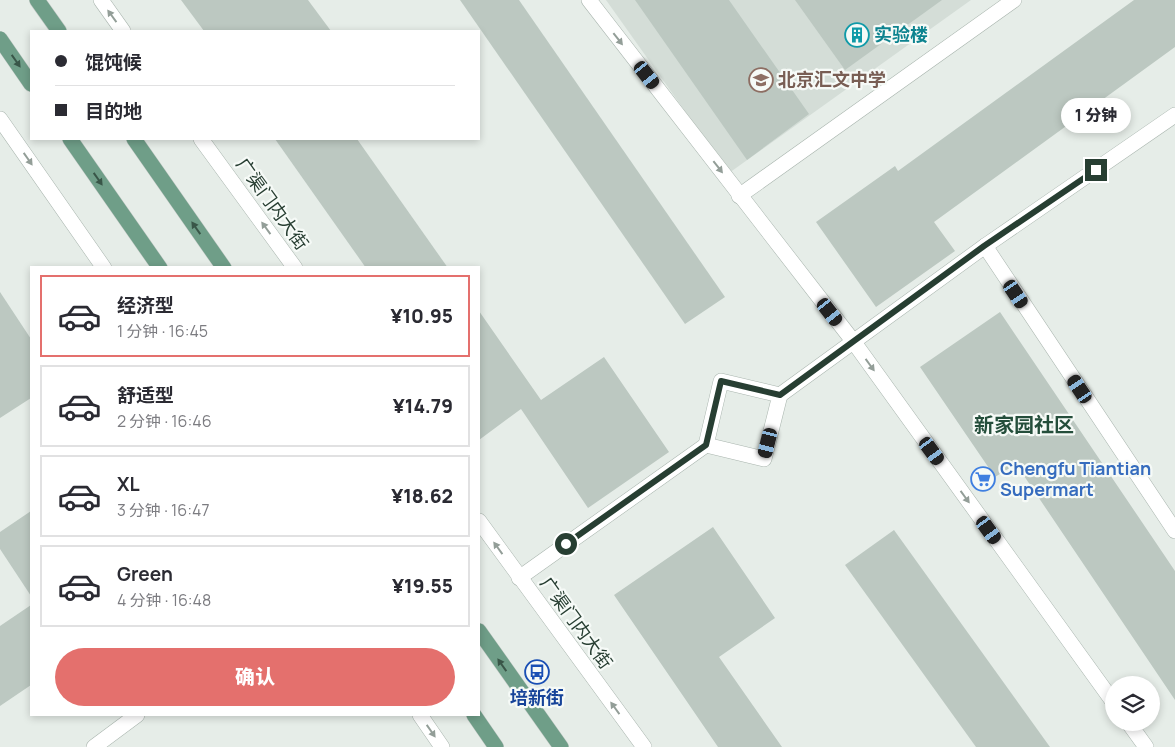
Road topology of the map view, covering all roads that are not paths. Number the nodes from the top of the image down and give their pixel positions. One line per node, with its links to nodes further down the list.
1 (37, 0): 5 (main road)
2 (101, 0): 6 (street, one-way to 2)
3 (589, 0): 14 (street, one-way to 14)
4 (1014, 0): 14 (street)
5 (58, 30)
6 (122, 30)
7 (0, 39): 8 (main road, one-way to 8)
8 (30, 83)
9 (1175, 115): 15 (street)
10 (0, 119): 16 (street, one-way to 16)
11 (71, 140): 17 (main road, one-way to 17)
12 (135, 140): 18 (main road, one-way to 12)
13 (202, 140): 19 (street, 广渠门内大街, one-way to 13)
14 (739, 196): 20 (street)
15 (984, 246): 20 (street); 24 (street)
16 (103, 266)
17 (159, 266)
18 (223, 266)
19 (294, 266)
20 (853, 341): 21 (street); 27 (street, one-way to 27)
21 (780, 395): 22 (street); 22 (street)
22 (706, 445): 25 (street)
23 (480, 522): 25 (street, 广渠门内大街, one-way to 23)
24 (1175, 531)
25 (520, 578): 36 (street, 广渠门内大街, one-way to 25)
26 (480, 632): 35 (main road, one-way to 26)
27 (1105, 690)
28 (136, 716): 32 (street)
29 (421, 716): 33 (street, one-way to 33)
30 (475, 716): 34 (main road)
31 (1134, 731): 37 (street)
32 (94, 747)
33 (442, 747)
34 (496, 747)
35 (561, 747)
36 (644, 747)
37 (1146, 747)

